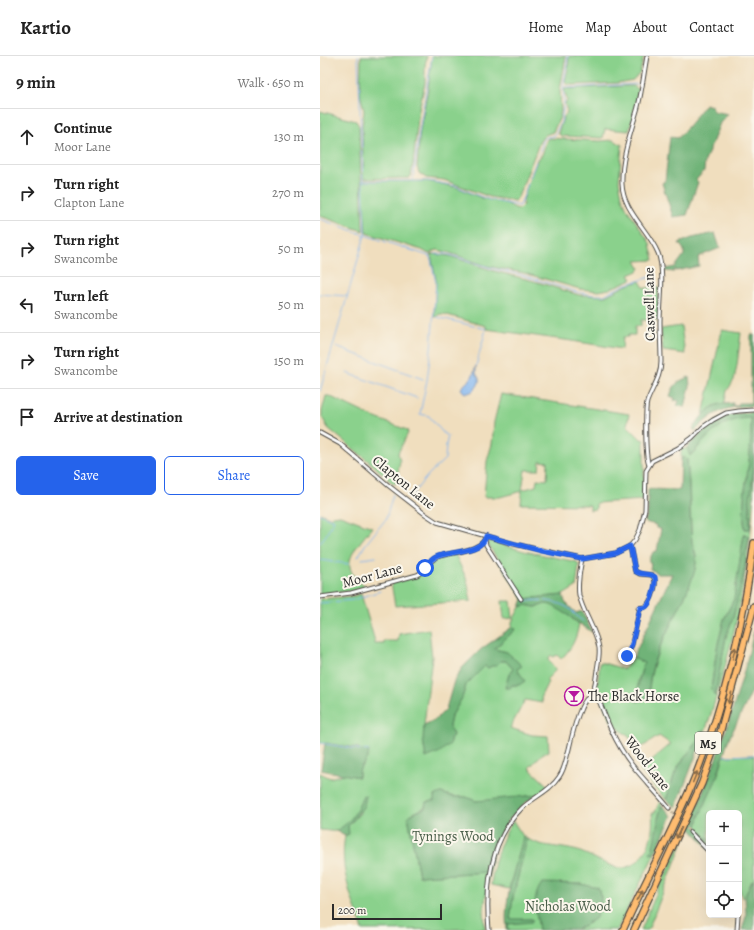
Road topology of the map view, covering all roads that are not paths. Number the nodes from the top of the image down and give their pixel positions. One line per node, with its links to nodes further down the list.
1 (647, 56): 4 (street, Caswell Lane)
2 (753, 410): 4 (street)
3 (320, 433): 5 (street, Clapton Lane)
4 (649, 465): 7 (street)
5 (485, 538): 8 (street, Clapton Lane); 9 (street, Moor Lane); 10 (street)
6 (754, 543): 19 (highway, M5, one-way to 6)
7 (630, 546): 8 (street, Clapton Lane); 12 (street)
8 (582, 559): 13 (street)
9 (320, 597)
10 (521, 599)
11 (754, 606): 20 (highway, M5, one-way to 20)
12 (627, 656)
13 (594, 687): 14 (street, Wood Lane); 18 (street)
14 (669, 808)
15 (690, 832): 16 (street)
16 (706, 849)
17 (738, 918): 21 (street)
18 (489, 930)
19 (623, 930)
20 (634, 930)
21 (737, 930)

